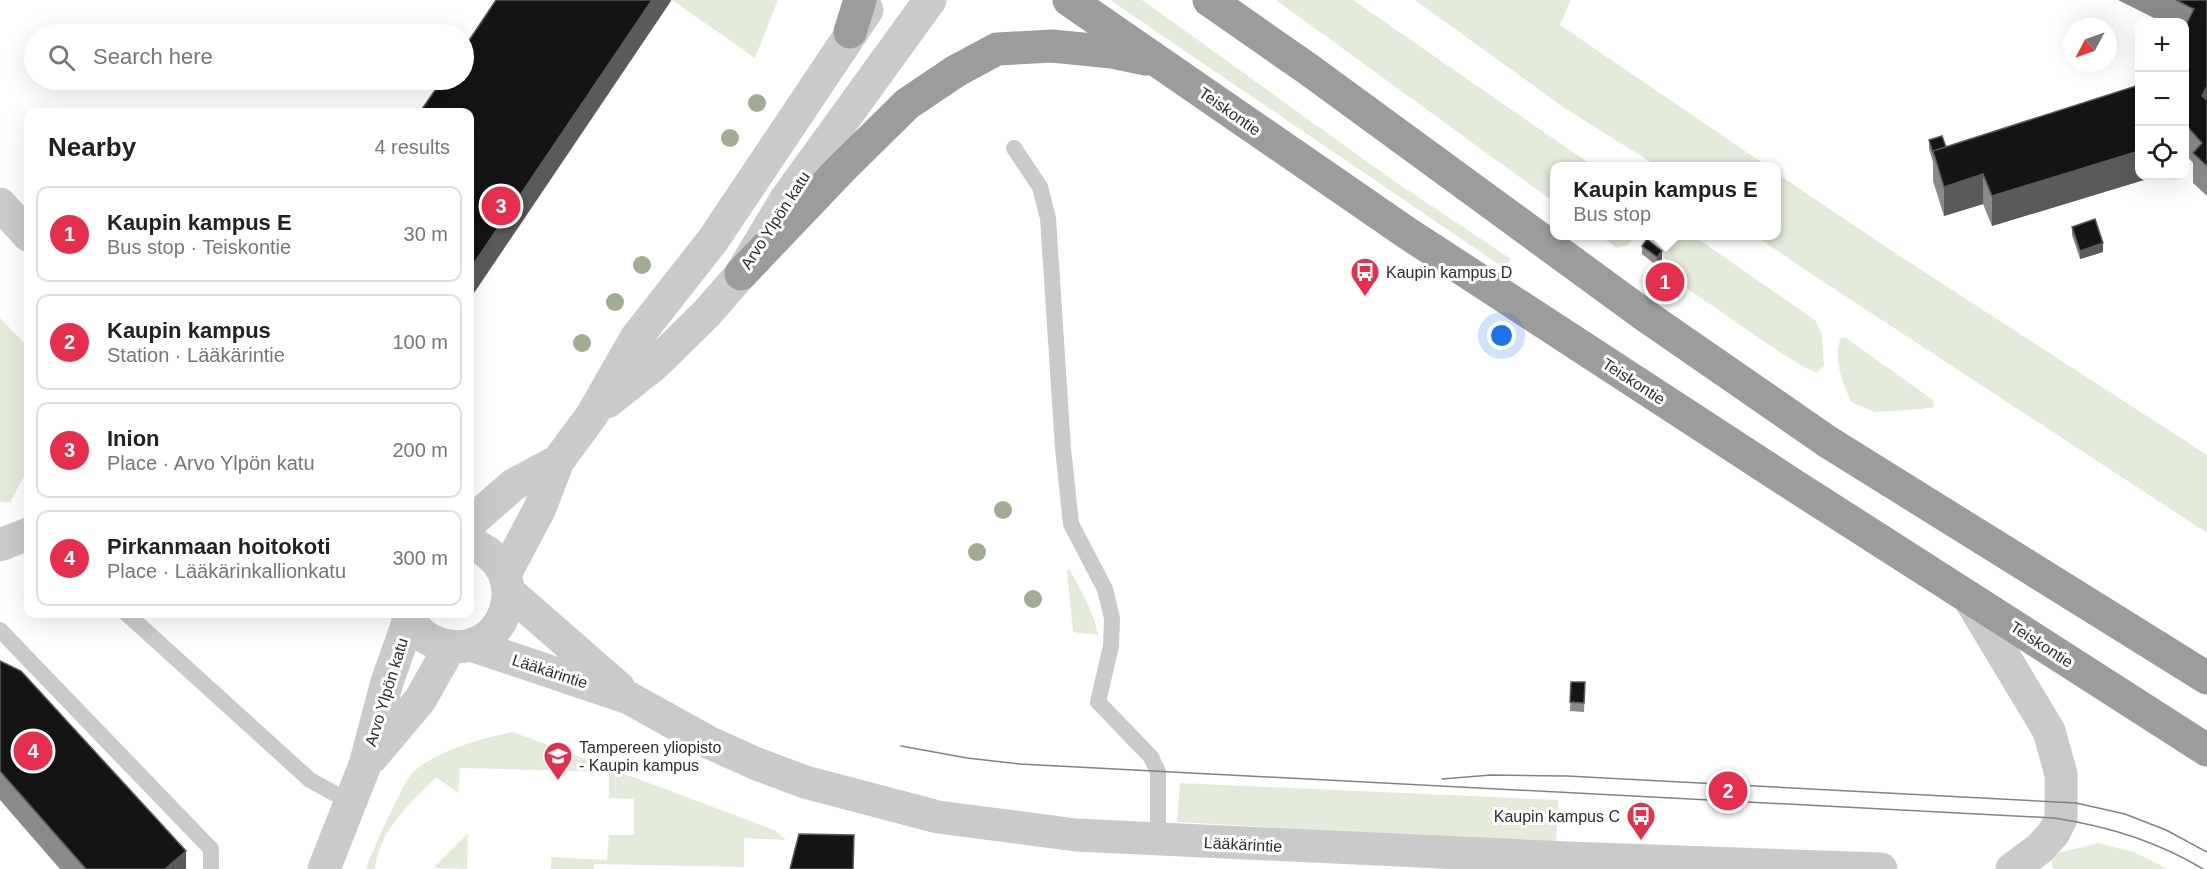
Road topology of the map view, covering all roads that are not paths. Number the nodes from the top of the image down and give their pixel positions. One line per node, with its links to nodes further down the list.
1 (860, 0): 6 (highway)
2 (874, 0): 6 (street, Arvo Ylpön katu)
3 (930, 0): 11 (street, Arvo Ylpön katu)
4 (1069, 0): 7 (highway, Teiskontie)
5 (1209, 0): 25 (highway)
6 (850, 32): 12 (street, Arvo Ylpön katu)
7 (1160, 62): 11 (highway); 19 (highway, Teiskontie)
8 (1014, 148): 30 (lane)
9 (0, 204): 10 (street)
10 (24, 231)
11 (741, 274): 12 (street, Arvo Ylpön katu)
12 (592, 415): 13 (street, Arvo Ylpön katu)
13 (558, 461): 14 (street, Arvo Ylpön katu); 18 (street, Arvo Ylpön katu)
14 (474, 519)
15 (24, 536): 16 (street)
16 (0, 545)
17 (474, 545): 18 (street, Lääkärintie)
18 (507, 583): 24 (street, Arvo Ylpön katu); 26 (street, Lääkärintie)
19 (1969, 597): 27 (highway, Teiskontie); 34 (street)
20 (131, 618): 29 (lane)
21 (408, 618): 28 (street, Arvo Ylpön katu)
22 (409, 618): 24 (street, Lääkärintie)
23 (0, 630): 31 (lane)
24 (460, 646): 26 (street, Lääkärintie); 28 (street, Arvo Ylpön katu)
25 (2207, 678)
26 (629, 698): 30 (street, Lääkärintie)
27 (2207, 750)
28 (365, 765): 29 (street, Arvo Ylpön katu)
29 (350, 802): 32 (street, Arvo Ylpön katu)
30 (1158, 839): 33 (street, Lääkärintie)
31 (211, 869)
32 (324, 869)
33 (1881, 869)
34 (2012, 869)

